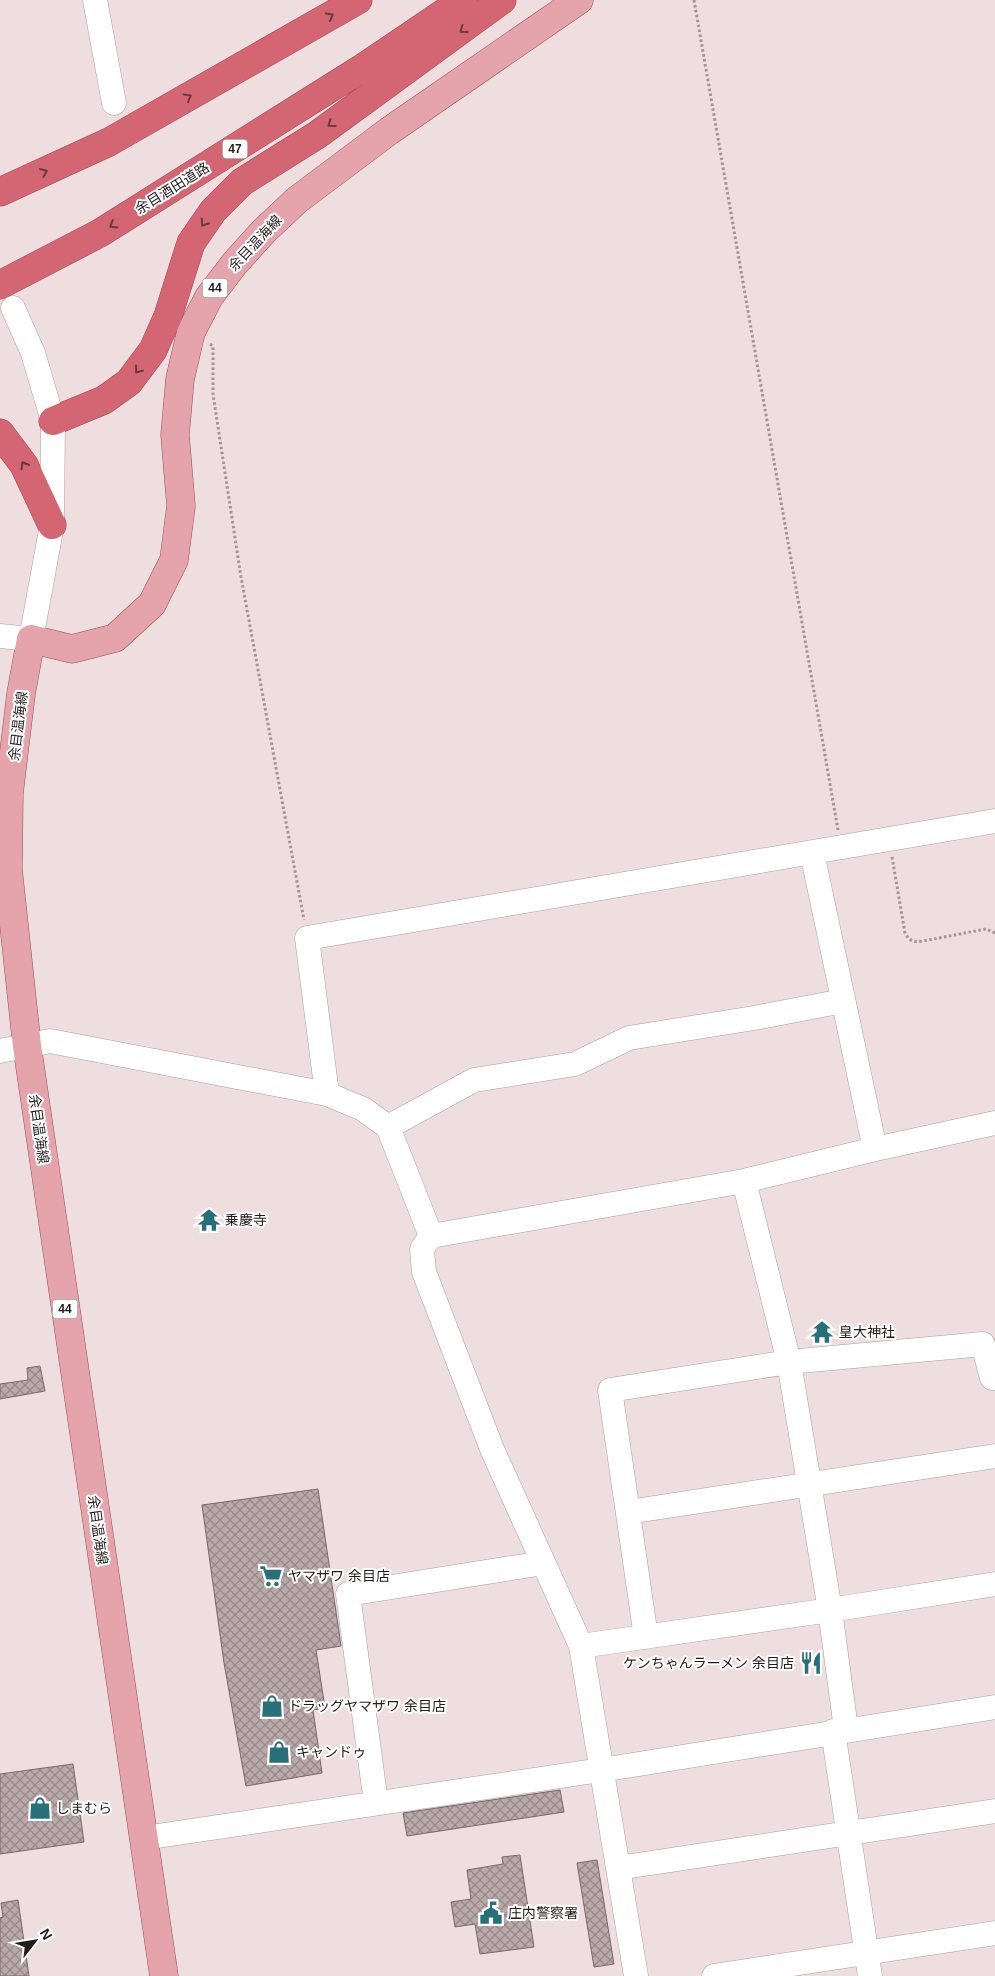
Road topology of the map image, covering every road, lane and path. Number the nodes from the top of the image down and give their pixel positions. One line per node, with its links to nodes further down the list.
1 (95, 0): 8 (street)
2 (358, 0): 9 (highway, one-way to 2)
3 (431, 0): 10 (highway, 余目酒田道路 / 47)
4 (463, 0): 11 (highway, 余目酒田道路 / 47, one-way to 11)
5 (502, 0): 13 (highway, one-way to 13)
6 (579, 0): 12 (main road, 余目温海線 / 44)
7 (694, 0): 19 (path)
8 (114, 103)
9 (0, 192)
10 (0, 264)
11 (6, 296): 13 (street)
12 (192, 332): 17 (main road, 余目温海線 / 44); 23 (path)
13 (53, 421): 15 (street)
14 (0, 432): 15 (highway, one-way to 14)
15 (52, 525): 17 (street)
16 (0, 636): 17 (street)
17 (31, 639): 25 (main road, 余目温海線 / 44)
18 (995, 821): 19 (street)
19 (841, 847): 20 (street)
20 (812, 854): 23 (street); 24 (street)
21 (891, 856): 22 (path)
22 (995, 933)
23 (307, 938): 27 (street)
24 (843, 1001): 29 (street); 30 (street)
25 (26, 1046): 26 (street); 27 (street); 49 (main road, 余目温海線 / 44)
26 (0, 1051)
27 (327, 1094): 29 (street)
28 (995, 1123): 30 (street)
29 (388, 1127): 32 (street)
30 (875, 1149): 31 (street)
31 (744, 1181): 32 (street); 33 (street)
32 (431, 1236): 38 (street)
33 (789, 1362): 34 (street); 36 (street); 37 (street)
34 (995, 1378)
35 (995, 1456): 36 (street)
36 (810, 1485): 37 (street); 40 (street)
37 (628, 1512): 41 (street)
38 (543, 1563): 42 (street); 46 (street)
39 (995, 1584): 40 (street)
40 (830, 1610): 41 (street); 44 (street)
41 (646, 1637): 42 (street)
42 (581, 1646): 45 (street)
43 (995, 1707): 44 (street)
44 (840, 1730): 45 (street); 48 (street)
45 (601, 1770): 46 (street); 50 (street)
46 (376, 1803): 49 (street)
47 (995, 1811): 48 (street)
48 (848, 1832): 50 (street); 52 (street)
49 (144, 1838): 53 (main road, 余目温海線 / 44)
50 (618, 1868): 54 (street)
51 (995, 1933): 52 (street)
52 (867, 1953): 55 (street); 56 (street)
53 (164, 1976)
54 (636, 1976)
55 (714, 1976)
56 (870, 1976)

